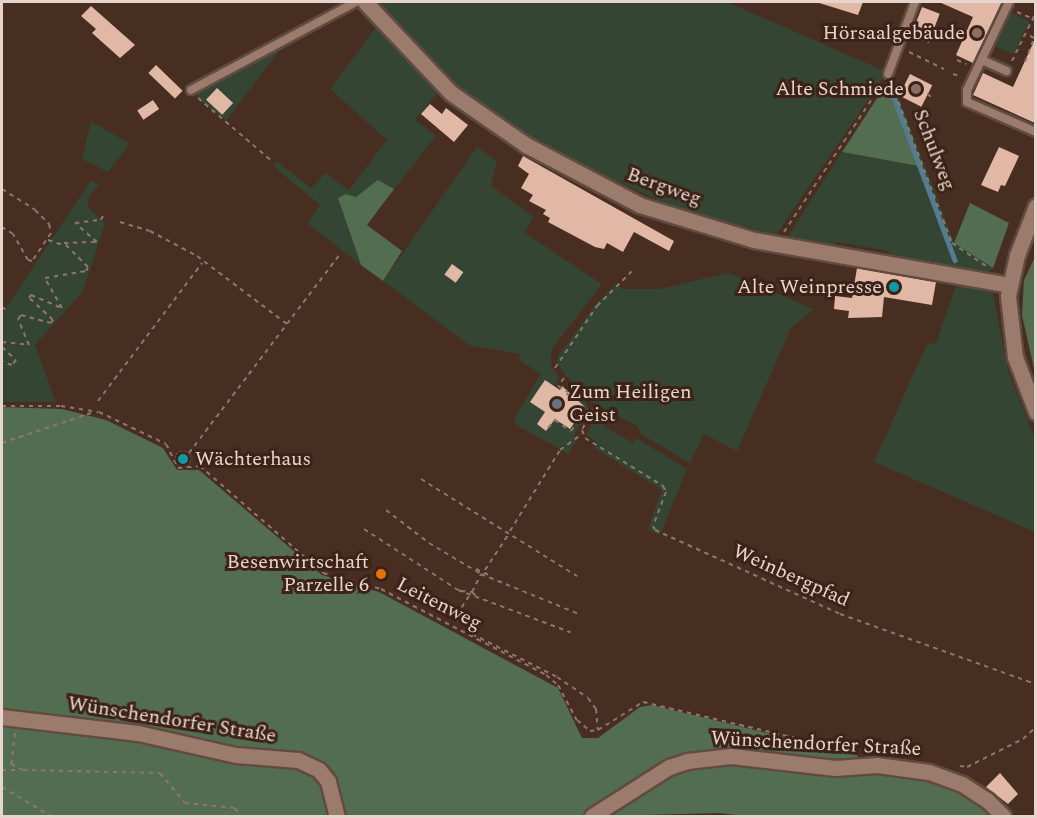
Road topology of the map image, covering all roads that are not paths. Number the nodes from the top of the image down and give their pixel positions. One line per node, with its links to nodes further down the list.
1 (356, 2): 8 (lane)
2 (365, 2): 11 (street, Bergweg)
3 (915, 2): 7 (lane)
4 (1009, 2): 5 (lane)
5 (981, 60): 6 (lane); 9 (lane)
6 (1007, 71)
7 (888, 74)
8 (190, 90)
9 (1035, 132)
10 (1035, 206): 11 (street)
11 (1009, 285): 12 (street)
12 (1035, 412)
13 (9, 718): 14 (street, Wünschendorfer Straße)
14 (337, 816)
15 (592, 816): 16 (street, Wünschendorfer Straße)
16 (1003, 816)

